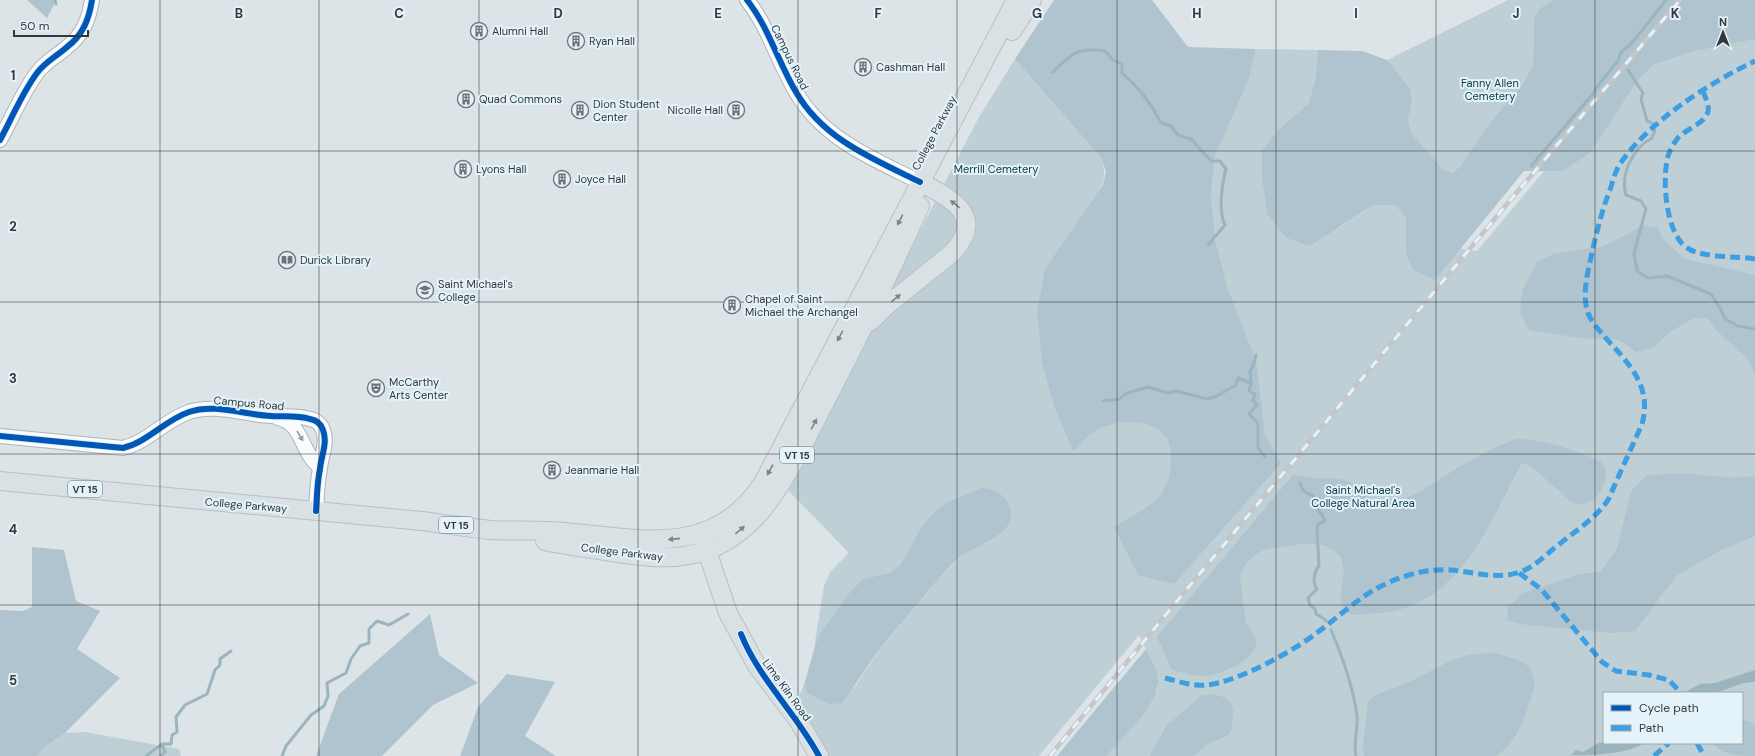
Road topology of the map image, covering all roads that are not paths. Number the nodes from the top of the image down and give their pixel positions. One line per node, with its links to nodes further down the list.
1 (92, 0): 5 (street)
2 (747, 0): 6 (street, Campus Road)
3 (1016, 0): 6 (main road, College Parkway / VT 15)
4 (1032, 0): 6 (main road, College Parkway / VT 15)
5 (0, 140)
6 (924, 184): 7 (main road, College Parkway / VT 15); 8 (main road, one-way to 6)
7 (892, 252): 8 (main road); 9 (main road, College Parkway / VT 15); 16 (main road, College Parkway / VT 15, one-way to 16)
8 (926, 273): 9 (main road, one-way to 8)
9 (859, 336): 17 (main road, College Parkway / VT 15, one-way to 9)
10 (270, 416): 11 (street, Campus Road); 12 (street, Campus Road, one-way to 12); 12 (street, Campus Road)
11 (0, 436)
12 (320, 468): 14 (street, Campus Road)
13 (0, 481): 14 (main road, College Parkway / VT 15)
14 (316, 511): 15 (main road, College Parkway / VT 15)
15 (491, 530): 16 (main road, College Parkway / VT 15, one-way to 15); 17 (main road, College Parkway / VT 15)
16 (707, 531): 17 (main road, Lime Kiln Road)
17 (712, 548): 18 (main road, Lime Kiln Road)
18 (819, 756)

